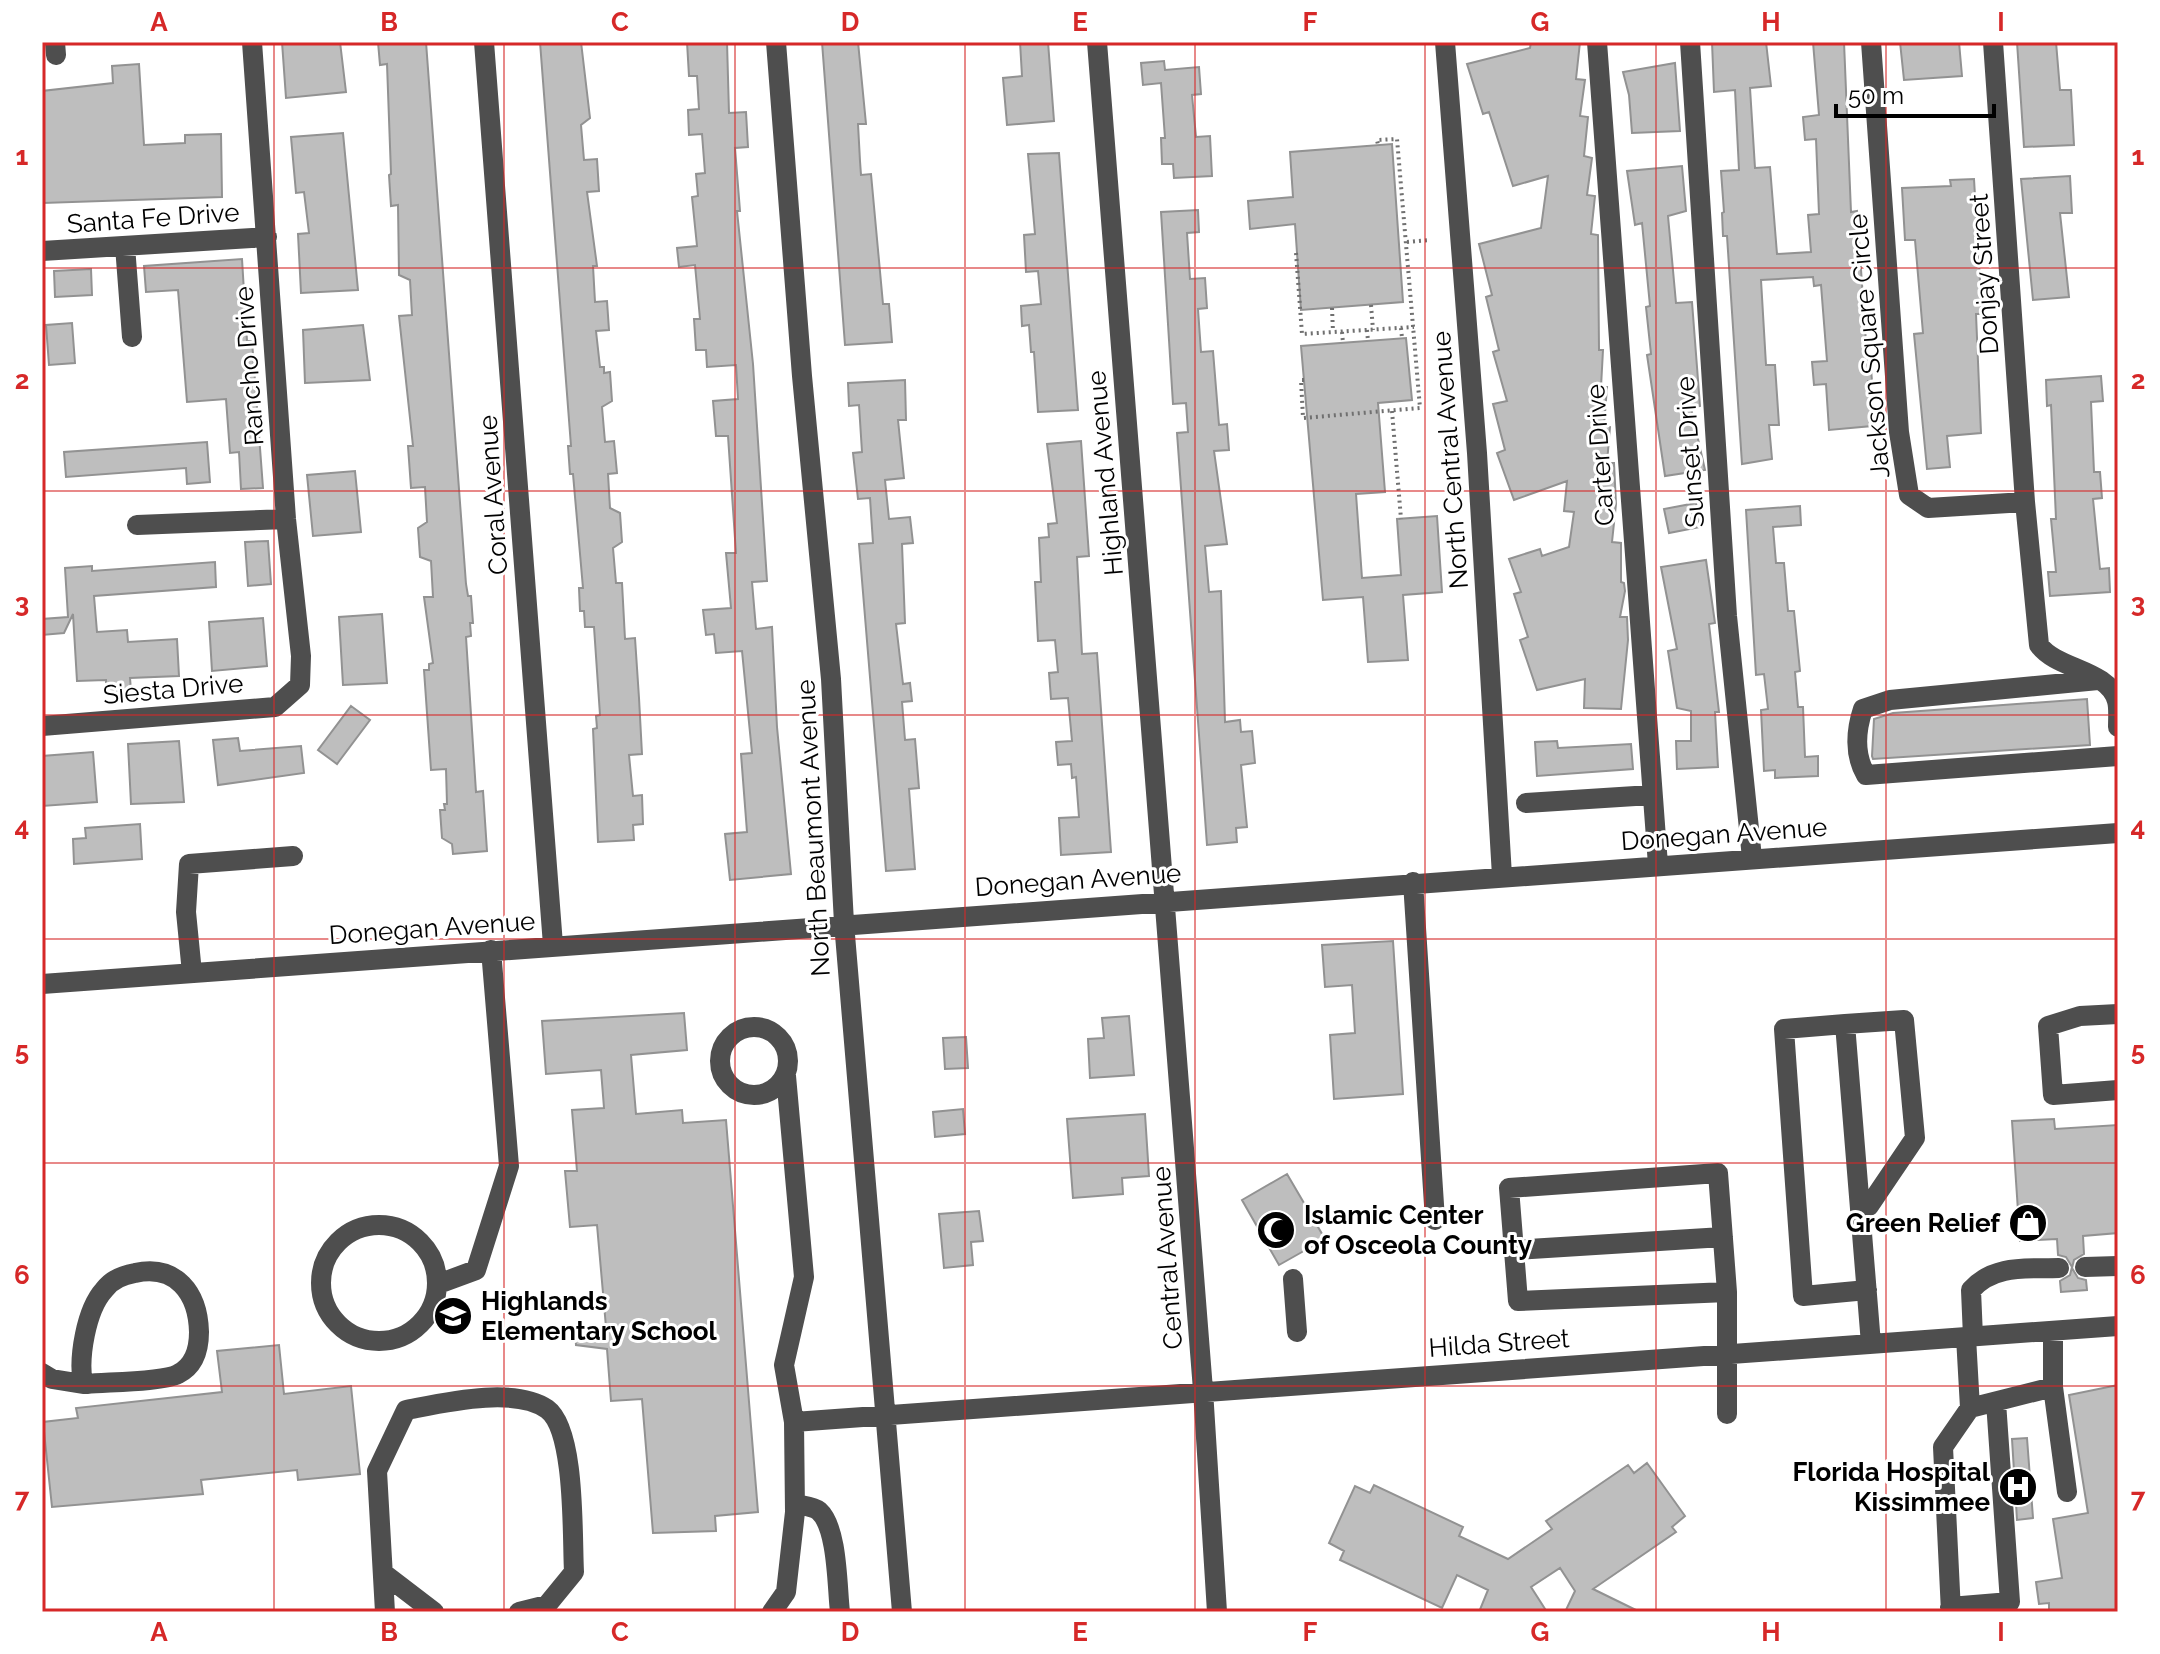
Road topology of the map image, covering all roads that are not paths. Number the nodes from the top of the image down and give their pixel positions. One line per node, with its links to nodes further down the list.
1 (252, 42): 10 (street, Rancho Drive)
2 (484, 42): 32 (street, Coral Avenue)
3 (776, 42): 31 (street, North Beaumont Avenue)
4 (1097, 42): 30 (street, Highland Avenue)
5 (1445, 42): 28 (street, North Central Avenue)
6 (1597, 42): 22 (street, Carter Drive)
7 (1690, 42): 26 (street, Sunset Drive)
8 (1871, 42): 14 (street, Jackson Square Circle)
9 (1993, 42): 14 (street, Donjay Street)
10 (267, 237): 11 (street, Santa Fe Drive); 15 (street, Rancho Drive)
11 (125, 246): 12 (street, Santa Fe Drive); 13 (street)
12 (42, 251)
13 (132, 337)
14 (2025, 502): 17 (street)
15 (286, 519): 16 (street); 18 (street, Rancho Drive)
16 (137, 525)
17 (2098, 680): 20 (street); 21 (street)
18 (300, 685): 19 (street, Siesta Drive)
19 (42, 726)
20 (2118, 727)
21 (2118, 756)
22 (1651, 795): 23 (street); 27 (street, Carter Drive)
23 (1526, 803)
24 (2118, 833): 26 (street, Donegan Avenue)
25 (293, 856): 34 (street)
26 (1752, 858): 27 (street, Donegan Avenue)
27 (1658, 865): 28 (street, Donegan Avenue)
28 (1502, 876): 29 (street, Donegan Avenue)
29 (1413, 882): 30 (street, Donegan Avenue); 41 (street)
30 (1165, 900): 31 (street, Donegan Avenue); 60 (street, Central Avenue)
31 (844, 923): 32 (street, Donegan Avenue); 64 (street, North Beaumont Avenue)
32 (553, 945): 33 (street, Donegan Avenue)
33 (491, 950): 34 (street, Donegan Avenue); 48 (street)
34 (192, 973): 35 (street, Donegan Avenue)
35 (42, 984)
36 (2118, 1014): 39 (street)
37 (1845, 1024): 40 (street); 40 (street); 49 (street)
38 (786, 1076): 65 (street)
39 (2118, 1090)
40 (1860, 1206): 49 (street)
41 (1435, 1220)
42 (1723, 1237): 43 (street); 43 (street); 50 (street)
43 (1514, 1250): 50 (street)
44 (2118, 1266): 45 (street)
45 (2085, 1267)
46 (2059, 1268): 54 (street)
47 (1293, 1279): 53 (street)
48 (438, 1284): 48 (street)
49 (1867, 1290): 55 (street)
50 (1727, 1292): 56 (street)
51 (2118, 1326): 52 (street, Hilda Street)
52 (2053, 1331): 54 (street, Hilda Street); 59 (street)
53 (1297, 1332)
54 (1969, 1337): 55 (street, Hilda Street); 62 (street)
55 (1871, 1344): 56 (street, Hilda Street)
56 (1729, 1354): 60 (street, Hilda Street); 63 (street)
57 (42, 1373): 58 (street)
58 (83, 1384): 58 (street)
59 (2053, 1387): 61 (street); 66 (street)
60 (1203, 1390): 64 (street, Hilda Street); 76 (street, Central Avenue)
61 (1996, 1402): 62 (street); 69 (street)
62 (1970, 1408): 69 (street)
63 (1727, 1414)
64 (884, 1415): 65 (street, Hilda Street); 75 (street, North Beaumont Avenue)
65 (794, 1422): 67 (street)
66 (2067, 1492)
67 (795, 1504): 73 (street); 74 (street)
68 (383, 1573): 70 (street); 71 (street); 72 (street)
69 (1951, 1609)
70 (385, 1612)
71 (434, 1612)
72 (519, 1612)
73 (772, 1612)
74 (840, 1612)
75 (902, 1612)
76 (1217, 1612)

